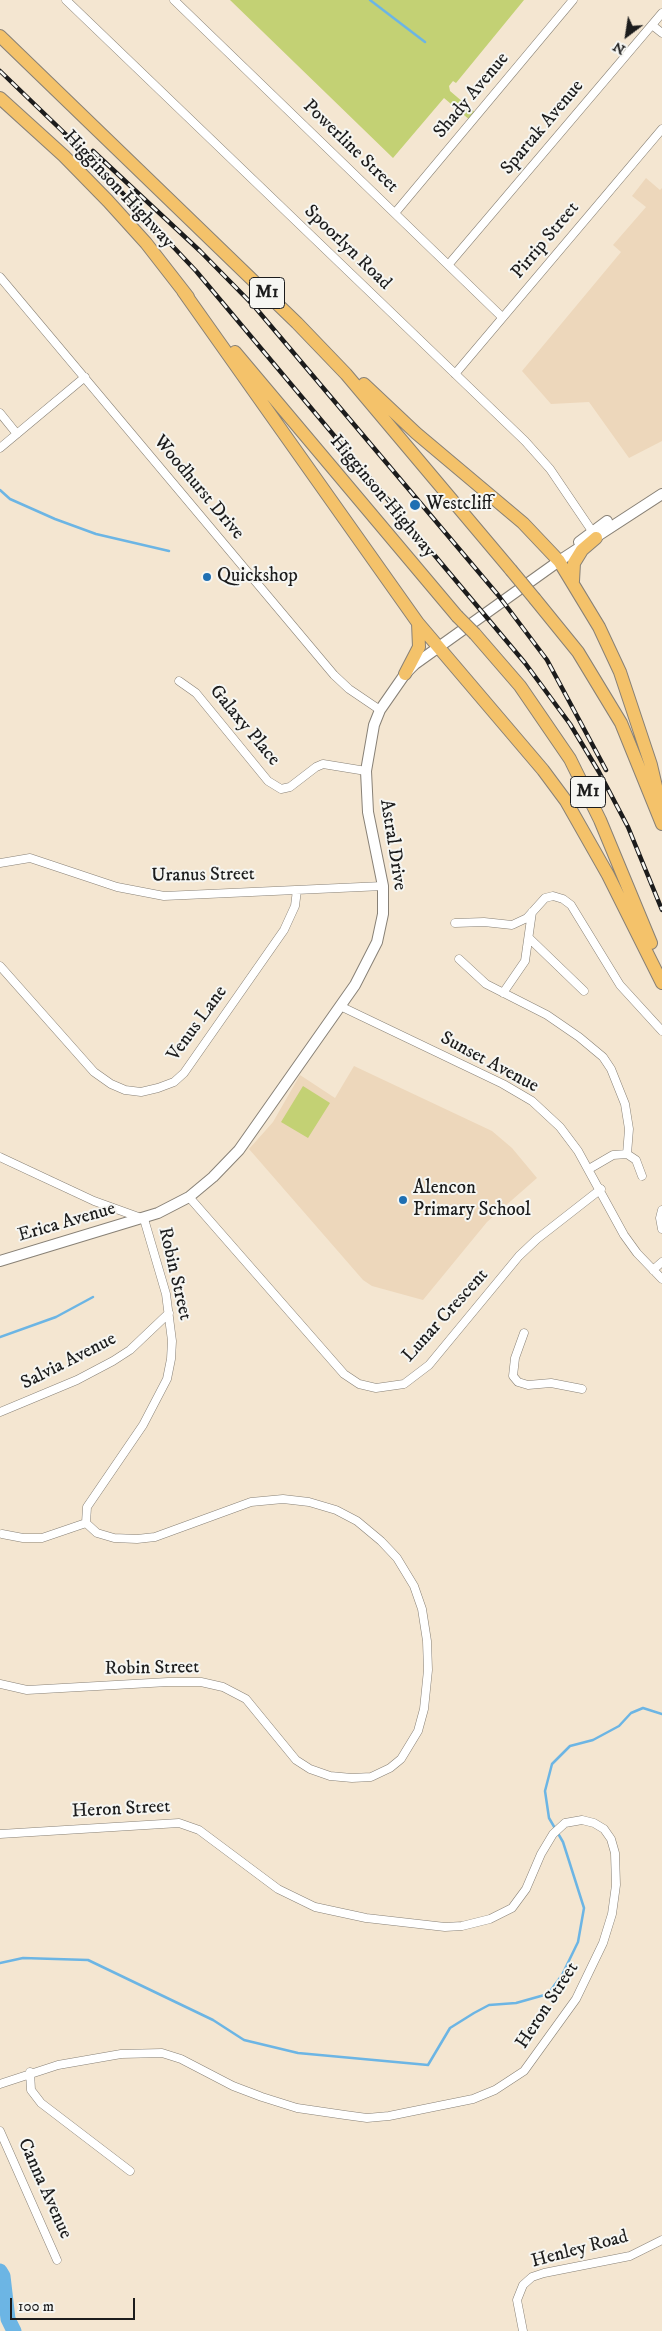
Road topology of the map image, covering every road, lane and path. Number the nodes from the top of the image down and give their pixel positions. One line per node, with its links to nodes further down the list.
1 (66, 0): 16 (street, Spoorlyn Road)
2 (174, 0): 10 (street, Powerline Street)
3 (573, 0): 10 (street, Shady Avenue)
4 (662, 13): 5 (street, Spartak Avenue)
5 (652, 25): 6 (street); 11 (street, Spartak Avenue)
6 (662, 33)
7 (0, 36): 15 (highway, Higginson Highway / M1)
8 (0, 98): 13 (highway, Higginson Highway / M1)
9 (662, 129): 14 (street, Pirrip Street)
10 (395, 212): 11 (street, Powerline Street)
11 (449, 264): 14 (street, Powerline Street)
12 (0, 277): 17 (street, Woodhurst Drive)
13 (183, 291): 25 (highway); 41 (highway, Higginson Highway / M1, bridge)
14 (502, 317): 16 (street, Pirrip Street)
15 (297, 323): 23 (highway); 32 (highway, Higginson Highway / M1, bridge)
16 (455, 374): 22 (street, Spoorlyn Road)
17 (85, 377): 19 (street); 29 (street, Woodhurst Drive)
18 (0, 413): 19 (street)
19 (17, 434): 20 (street)
20 (0, 448)
21 (660, 495): 22 (street); 22 (street)
22 (594, 534): 23 (street, Astral Drive); 24 (highway)
23 (559, 561): 24 (highway); 26 (street, Astral Drive)
24 (573, 581): 31 (highway)
25 (418, 623): 26 (highway); 27 (highway)
26 (437, 647): 27 (street, Astral Drive); 42 (highway)
27 (405, 674): 29 (street, Astral Drive)
28 (179, 681): 30 (street, Galaxy Place)
29 (380, 710): 30 (street, Astral Drive)
30 (366, 771): 34 (street, Astral Drive)
31 (662, 812)
32 (662, 824)
33 (0, 863): 35 (street, Uranus Street)
34 (383, 886): 35 (street, Uranus Street); 45 (street, Astral Drive)
35 (297, 890): 40 (street, Venus Lane)
36 (532, 911): 37 (street); 38 (street); 46 (street)
37 (455, 923)
38 (529, 938): 43 (street); 44 (street)
39 (459, 959): 43 (street)
40 (0, 966)
41 (662, 971)
42 (662, 983)
43 (503, 992): 47 (street)
44 (584, 992)
45 (340, 1006): 49 (street, Sunset Avenue); 52 (street, Astral Drive)
46 (662, 1031)
47 (627, 1154): 49 (street); 50 (street)
48 (0, 1158): 54 (street)
49 (589, 1169): 51 (street, Sunset Avenue)
50 (642, 1176)
51 (601, 1190): 52 (street, Lunar Crescent); 58 (street, Sunset Avenue)
52 (189, 1197): 54 (street, Astral Drive)
53 (662, 1210): 55 (street)
54 (144, 1218): 56 (street, Erica Avenue); 60 (street, Robin Street)
55 (662, 1229)
56 (0, 1261)
57 (662, 1262): 58 (street)
58 (653, 1270): 59 (street, Sunset Avenue)
59 (662, 1279)
60 (169, 1313): 63 (street, Salvia Avenue); 64 (street, Robin Street)
61 (524, 1333): 62 (street)
62 (582, 1389)
63 (0, 1412)
64 (86, 1523): 65 (street); 66 (street, Robin Street)
65 (2, 1534)
66 (0, 1684)
67 (0, 1834): 68 (street, Heron Street)
68 (30, 2072): 69 (street, Heron Street); 71 (street)
69 (0, 2084)
70 (0, 2131): 73 (street, Canna Avenue)
71 (130, 2172)
72 (662, 2240): 74 (street, Henley Road)
73 (57, 2260)
74 (523, 2331)

